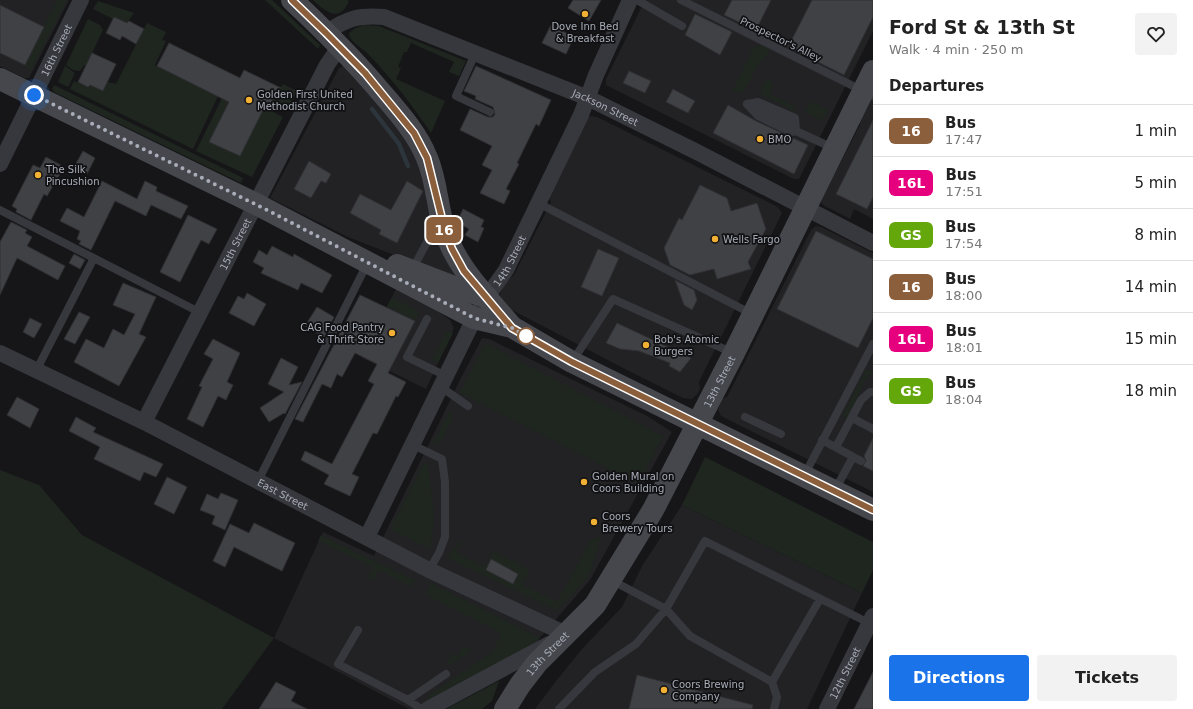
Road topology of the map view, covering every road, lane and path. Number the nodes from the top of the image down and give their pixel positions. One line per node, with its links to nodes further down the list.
1 (81, 0): 12 (street, 16th Street)
2 (292, 0): 7 (main road)
3 (630, 0): 13 (street, 14th Street)
4 (637, 0): 6 (lane)
5 (681, 0): 11 (lane, Prospector's Alley)
6 (682, 26)
7 (333, 40): 8 (street, Jackson Street); 19 (street, 15th Street); 22 (main road)
8 (475, 54): 13 (street, Jackson Street); 14 (lane)
9 (873, 71): 11 (main road, 13th Street)
10 (0, 79): 12 (main road)
11 (868, 94): 16 (main road, 13th Street)
12 (34, 95): 17 (street, 16th Street); 19 (main road)
13 (588, 98): 18 (street, 14th Street); 20 (street, Jackson Street)
14 (490, 112)
15 (796, 131): 15 (lane); 16 (lane)
16 (835, 148): 20 (main road, 13th Street)
17 (0, 164)
18 (538, 203): 28 (street, 14th Street); 30 (lane)
19 (256, 204): 24 (main road); 29 (street, 15th Street)
20 (804, 208): 23 (street, Jackson Street); 30 (main road, 13th Street)
21 (0, 210): 25 (lane)
22 (442, 218): 27 (lane); 28 (main road)
23 (873, 242)
24 (348, 251): 26 (main road); 27 (main road)
25 (94, 258): 29 (lane); 38 (lane)
26 (368, 263): 31 (main road); 54 (lane)
27 (412, 270): 28 (main road)
28 (486, 296): 31 (street, 14th Street); 33 (main road)
29 (199, 312): 44 (street, 15th Street)
30 (752, 314): 36 (main road, 13th Street)
31 (474, 318): 33 (main road); 39 (street, 14th Street)
32 (426, 319): 39 (lane)
33 (512, 328): 37 (main road)
34 (873, 344): 48 (lane)
35 (0, 353): 38 (street, East Street)
36 (734, 353): 37 (lane); 45 (main road, 13th Street)
37 (572, 362): 45 (main road)
38 (36, 371): 44 (street, East Street)
39 (443, 381): 41 (lane); 49 (street, 14th Street)
40 (873, 392): 43 (lane)
41 (468, 406)
42 (745, 417): 47 (lane)
43 (852, 418): 46 (lane); 50 (lane)
44 (144, 422): 54 (street, East Street)
45 (698, 423): 53 (main road); 59 (main road, 13th Street)
46 (873, 428)
47 (781, 434)
48 (822, 440): 50 (lane); 53 (lane)
49 (413, 445): 57 (street, 14th Street); 58 (lane)
50 (836, 447): 51 (lane)
51 (853, 457): 52 (lane); 55 (lane)
52 (861, 461)
53 (804, 476): 55 (main road)
54 (258, 481): 57 (street, East Street)
55 (834, 491): 56 (main road)
56 (873, 510)
57 (367, 537): 58 (street, East Street)
58 (429, 570): 64 (street, East Street)
59 (610, 580): 61 (lane); 64 (main road, 13th Street)
60 (820, 598): 61 (lane); 62 (lane); 66 (lane)
61 (666, 610): 66 (lane); 71 (lane)
62 (871, 620): 73 (street, 12th Street)
63 (358, 630): 67 (lane)
64 (566, 634): 69 (street); 70 (main road, 13th Street)
65 (446, 674): 67 (lane)
66 (772, 682): 72 (lane)
67 (408, 700): 68 (lane)
68 (421, 709)
69 (428, 709)
70 (505, 709)
71 (559, 709)
72 (774, 709)
73 (827, 709)

